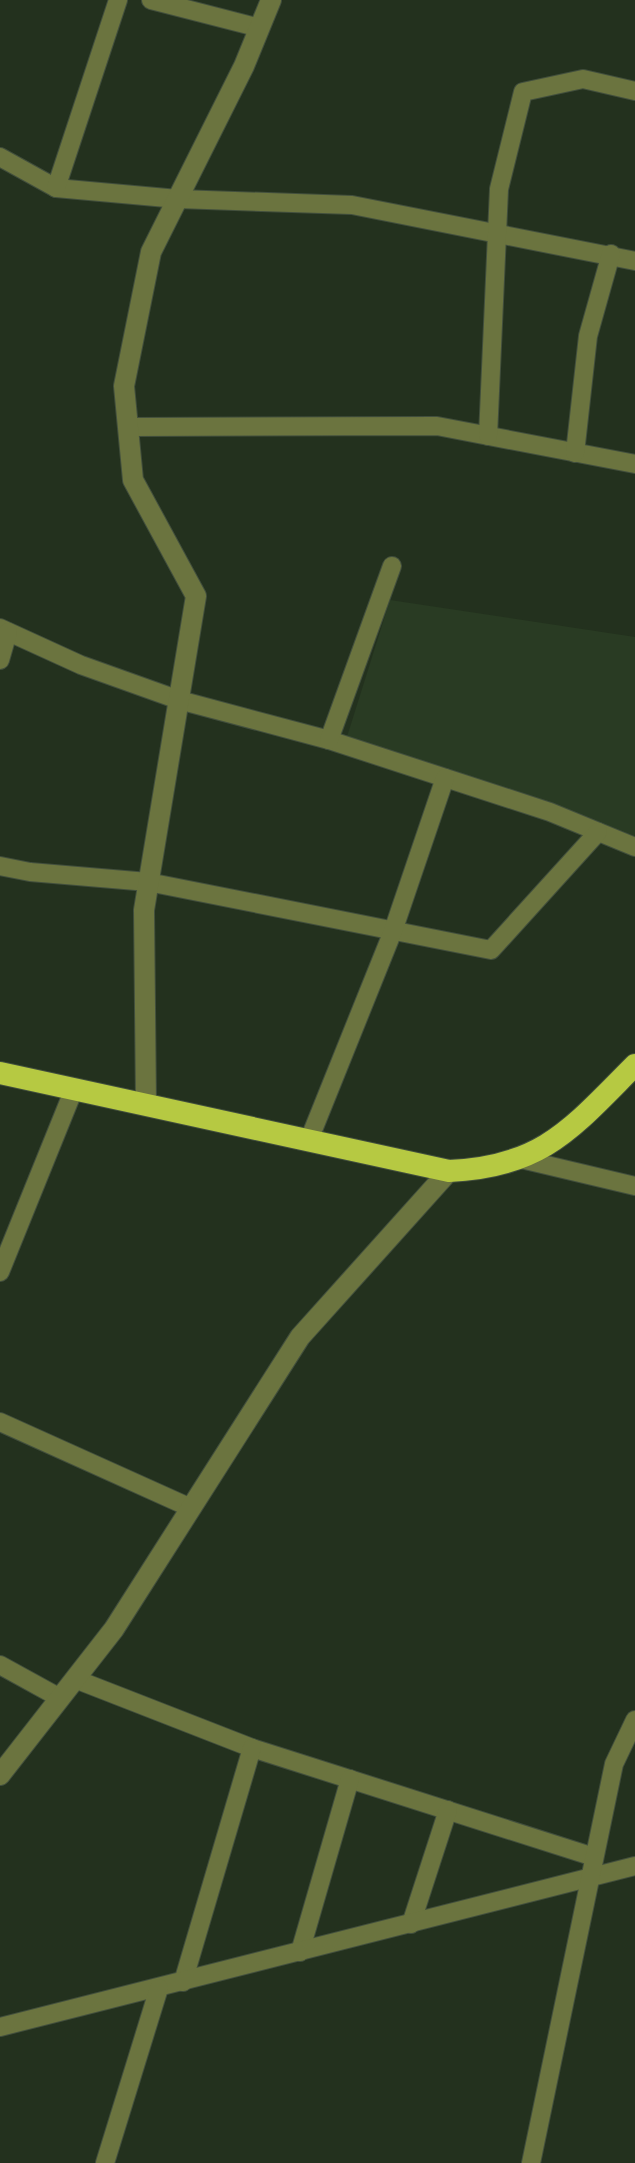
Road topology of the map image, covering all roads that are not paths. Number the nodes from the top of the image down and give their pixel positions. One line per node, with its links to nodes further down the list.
1 (118, 0): 7 (street)
2 (151, 0): 4 (street)
3 (271, 0): 4 (street)
4 (260, 28): 8 (street)
5 (635, 91): 9 (street)
6 (0, 157): 7 (street)
7 (56, 188): 8 (street)
8 (178, 199): 9 (street); 12 (street)
9 (497, 233): 10 (street); 13 (street)
10 (611, 254): 11 (street); 14 (street)
11 (635, 261)
12 (128, 427): 13 (street); 19 (street)
13 (488, 436): 14 (street)
14 (575, 453): 15 (street)
15 (635, 464)
16 (392, 566): 20 (street)
17 (4, 630): 18 (street); 19 (street)
18 (0, 660)
19 (179, 700): 20 (street); 25 (street)
20 (329, 740): 21 (street)
21 (445, 778): 22 (street); 26 (street)
22 (598, 832): 23 (street); 26 (street)
23 (635, 847)
24 (0, 866): 25 (street)
25 (148, 882): 26 (street); 30 (street)
26 (393, 931): 31 (street)
27 (635, 1065): 32 (highway)
28 (0, 1073): 29 (highway)
29 (74, 1089): 30 (highway); 35 (street)
30 (146, 1105): 31 (highway)
31 (309, 1140): 33 (highway)
32 (521, 1159): 33 (highway); 34 (street)
33 (449, 1171): 38 (street)
34 (635, 1186)
35 (4, 1250): 36 (street)
36 (0, 1272)
37 (0, 1422): 38 (street)
38 (191, 1508): 40 (street)
39 (0, 1665): 41 (street)
40 (75, 1679): 41 (street); 43 (street)
41 (60, 1698): 44 (street)
42 (635, 1720): 47 (street)
43 (252, 1748): 45 (street); 52 (street)
44 (0, 1775)
45 (350, 1779): 46 (street); 51 (street)
46 (448, 1810): 47 (street); 50 (street)
47 (594, 1857): 49 (street)
48 (635, 1866): 49 (street)
49 (590, 1878): 50 (street); 56 (street)
50 (411, 1924): 51 (street)
51 (300, 1952): 52 (street)
52 (183, 1982): 53 (street)
53 (159, 1988): 54 (street); 55 (street)
54 (0, 2027)
55 (105, 2163)
56 (531, 2163)

